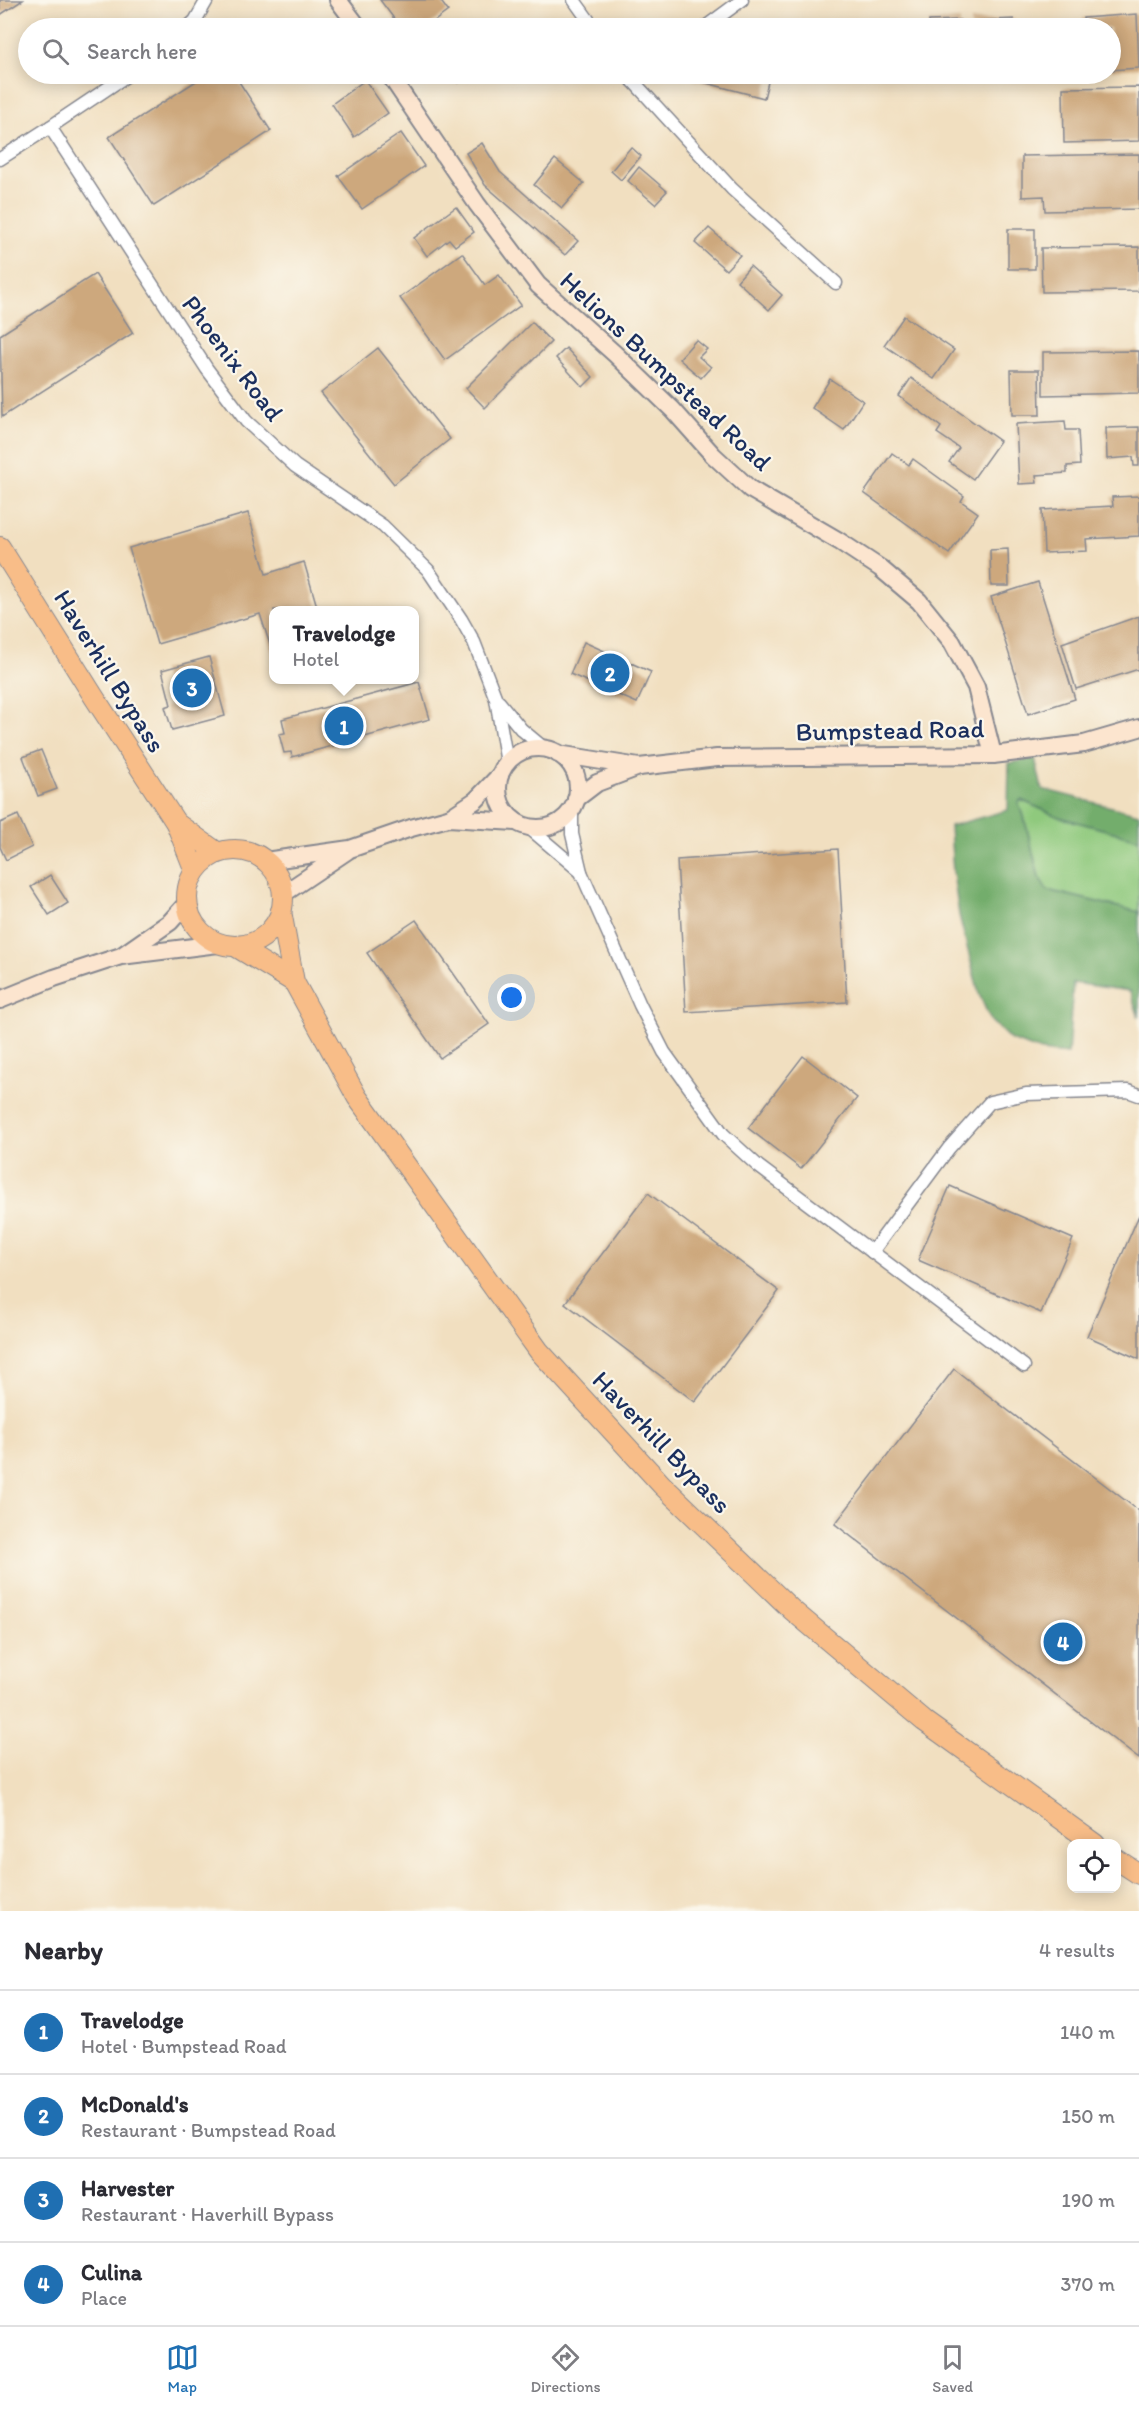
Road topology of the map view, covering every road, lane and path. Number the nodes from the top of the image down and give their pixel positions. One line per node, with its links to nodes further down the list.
1 (207, 0): 5 (street)
2 (338, 0): 6 (main road)
3 (574, 0): 7 (street)
4 (742, 0): 8 (street)
5 (197, 18)
6 (352, 18)
7 (587, 18)
8 (718, 18)
9 (114, 84): 12 (street)
10 (397, 84): 19 (main road, Helions Bumpstead Road)
11 (636, 84): 14 (street)
12 (50, 127): 13 (street); 16 (street, Phoenix Road)
13 (0, 159)
14 (836, 283)
15 (0, 547): 24 (main road, Haverhill Bypass)
16 (496, 699): 18 (street, Phoenix Road); 21 (street, Phoenix Road)
17 (1139, 728): 19 (main road, Bumpstead Road)
18 (552, 751): 20 (main road, Bumpstead Road); 21 (main road); 22 (main road)
19 (993, 755): 20 (main road, Bumpstead Road)
20 (639, 767): 22 (main road, Bumpstead Road)
21 (504, 769): 23 (main road); 25 (main road)
22 (574, 805): 25 (main road); 30 (street)
23 (448, 818): 25 (main road); 26 (main road)
24 (176, 823): 27 (main road, Haverhill Bypass); 29 (main road, Haverhill Bypass)
25 (522, 824): 30 (street)
26 (350, 849): 28 (main road); 32 (main road)
27 (218, 853): 28 (main road); 29 (main road)
28 (265, 861): 32 (main road)
29 (195, 871): 31 (main road)
30 (580, 872): 38 (street)
31 (187, 903): 33 (main road); 34 (main road)
32 (282, 903): 33 (main road); 35 (main road, Haverhill Bypass)
33 (226, 945): 34 (main road); 35 (main road, Haverhill Bypass)
34 (121, 956): 36 (main road)
35 (294, 982): 40 (main road, Haverhill Bypass)
36 (0, 1000)
37 (1139, 1095): 38 (street)
38 (872, 1252): 39 (street)
39 (1024, 1366)
40 (1088, 1839)
41 (1121, 1862): 42 (main road)
42 (1139, 1874)

